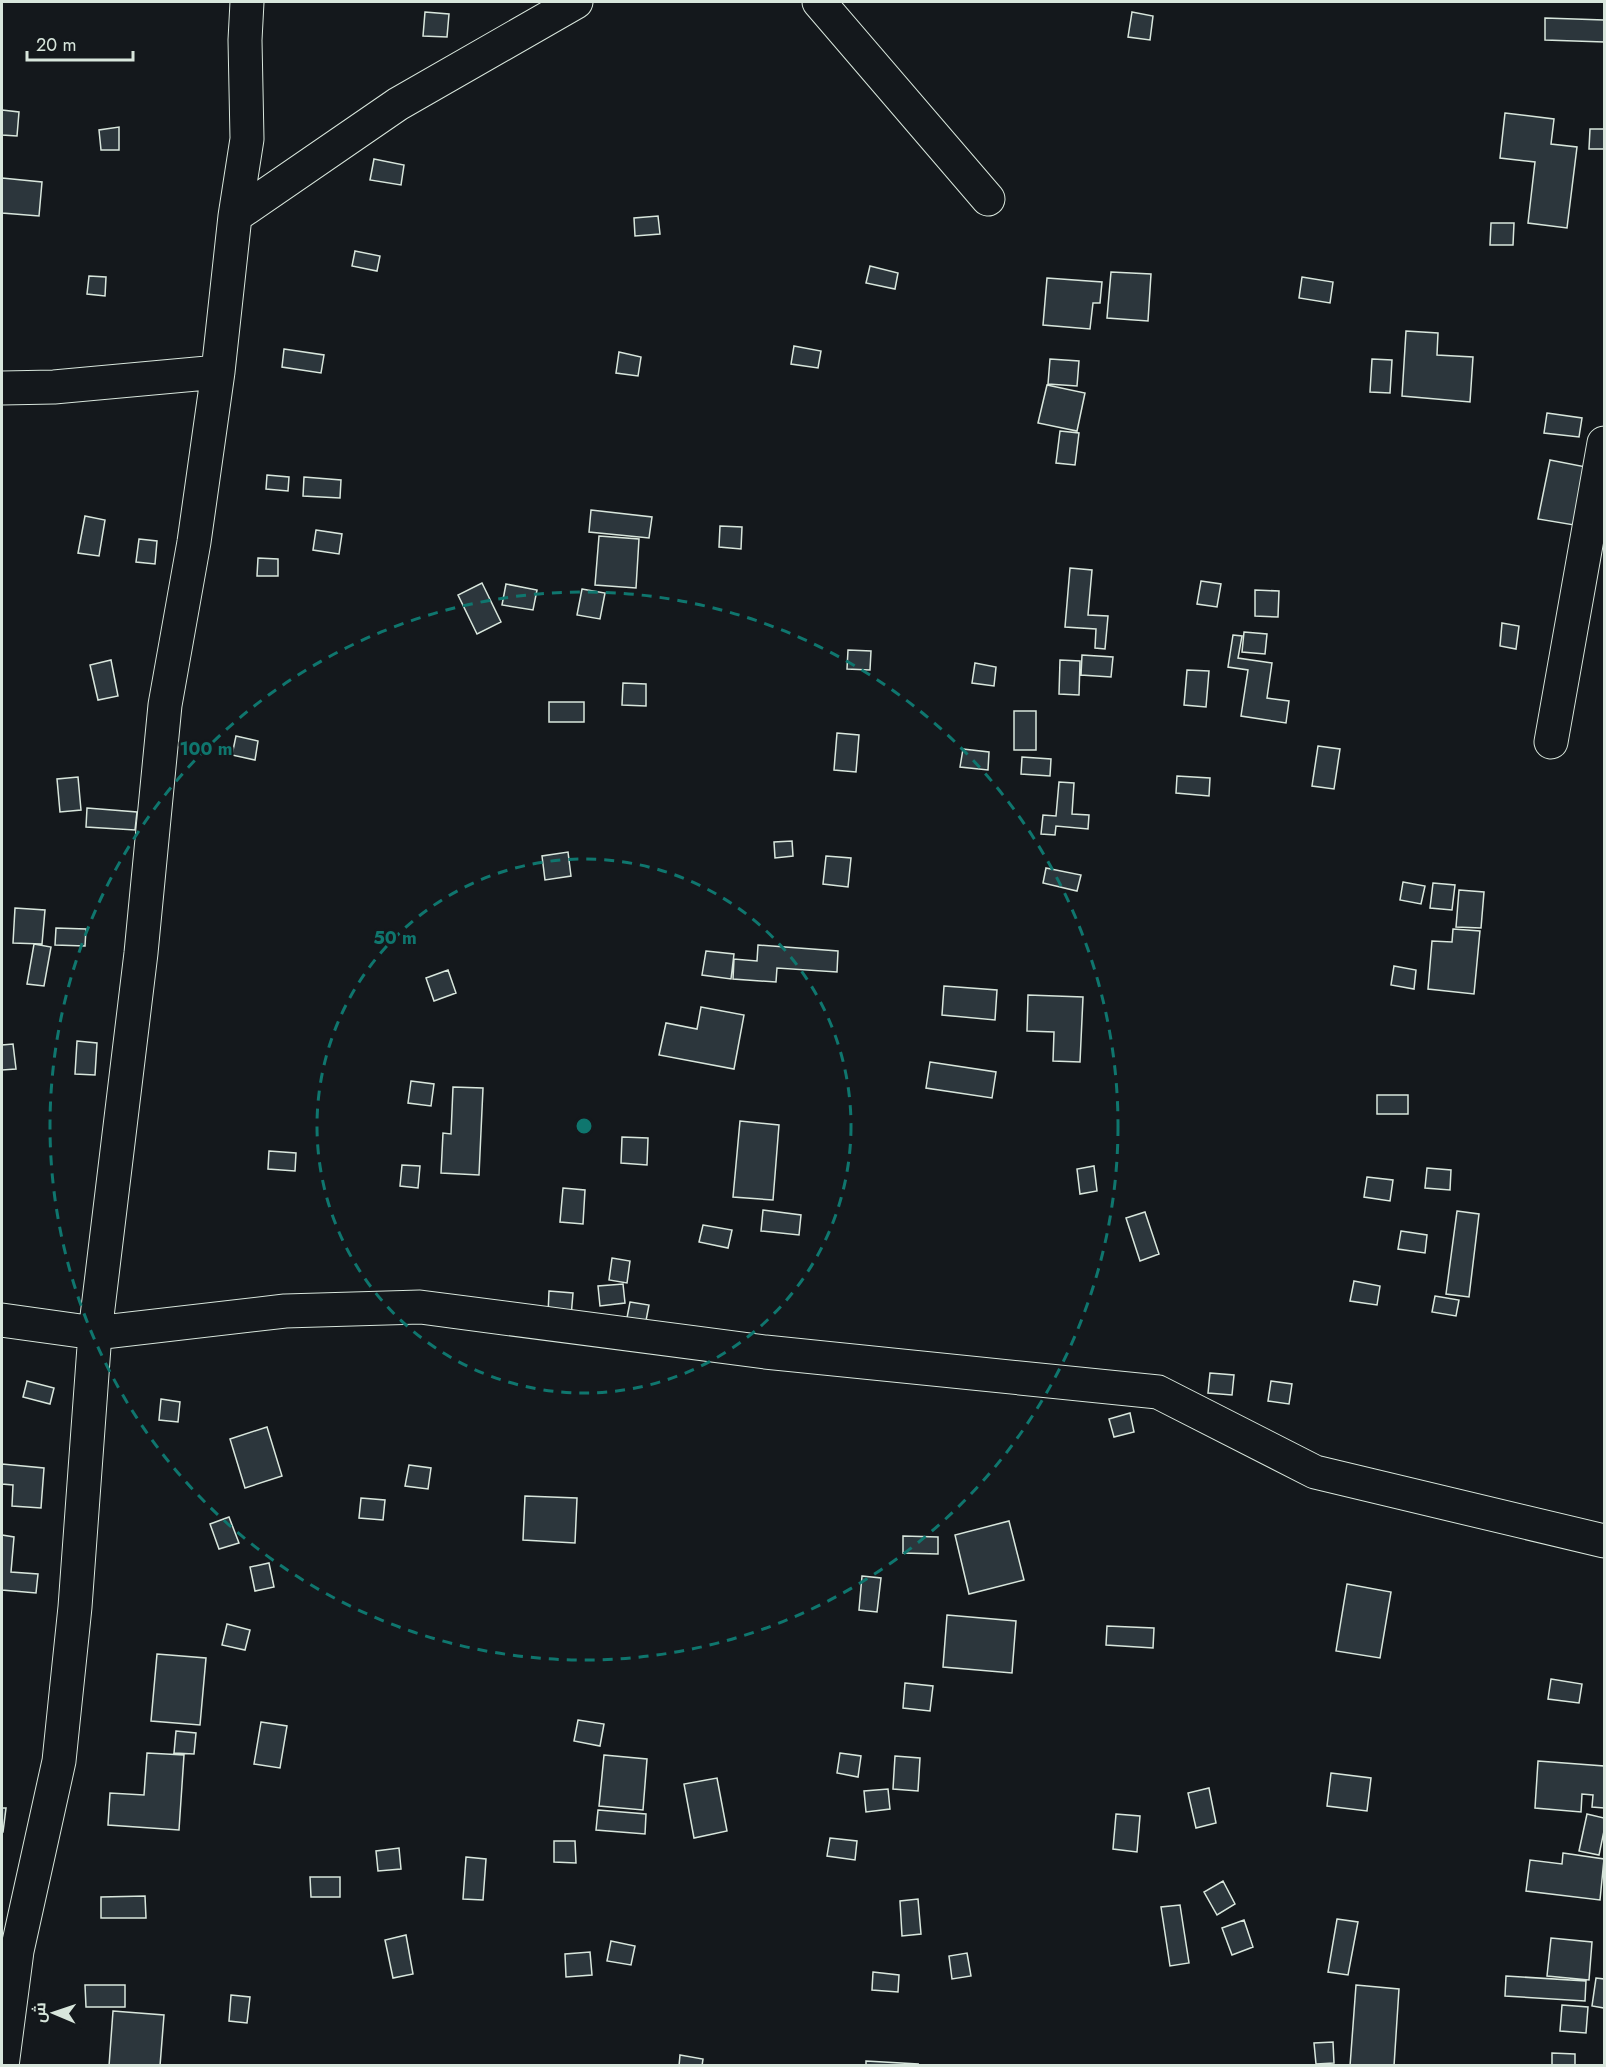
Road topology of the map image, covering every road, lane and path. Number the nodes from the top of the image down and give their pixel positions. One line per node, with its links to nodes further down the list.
1 (247, 2): 5 (street)
2 (576, 2): 5 (street)
3 (819, 2): 4 (street)
4 (988, 199)
5 (235, 216): 6 (street)
6 (218, 372): 7 (street); 11 (street)
7 (2, 388)
8 (1605, 444): 9 (street)
9 (1551, 742)
10 (2, 1320): 11 (street)
11 (95, 1333): 12 (street); 13 (street)
12 (1605, 1541)
13 (9, 1950): 14 (street)
14 (2, 2066)

